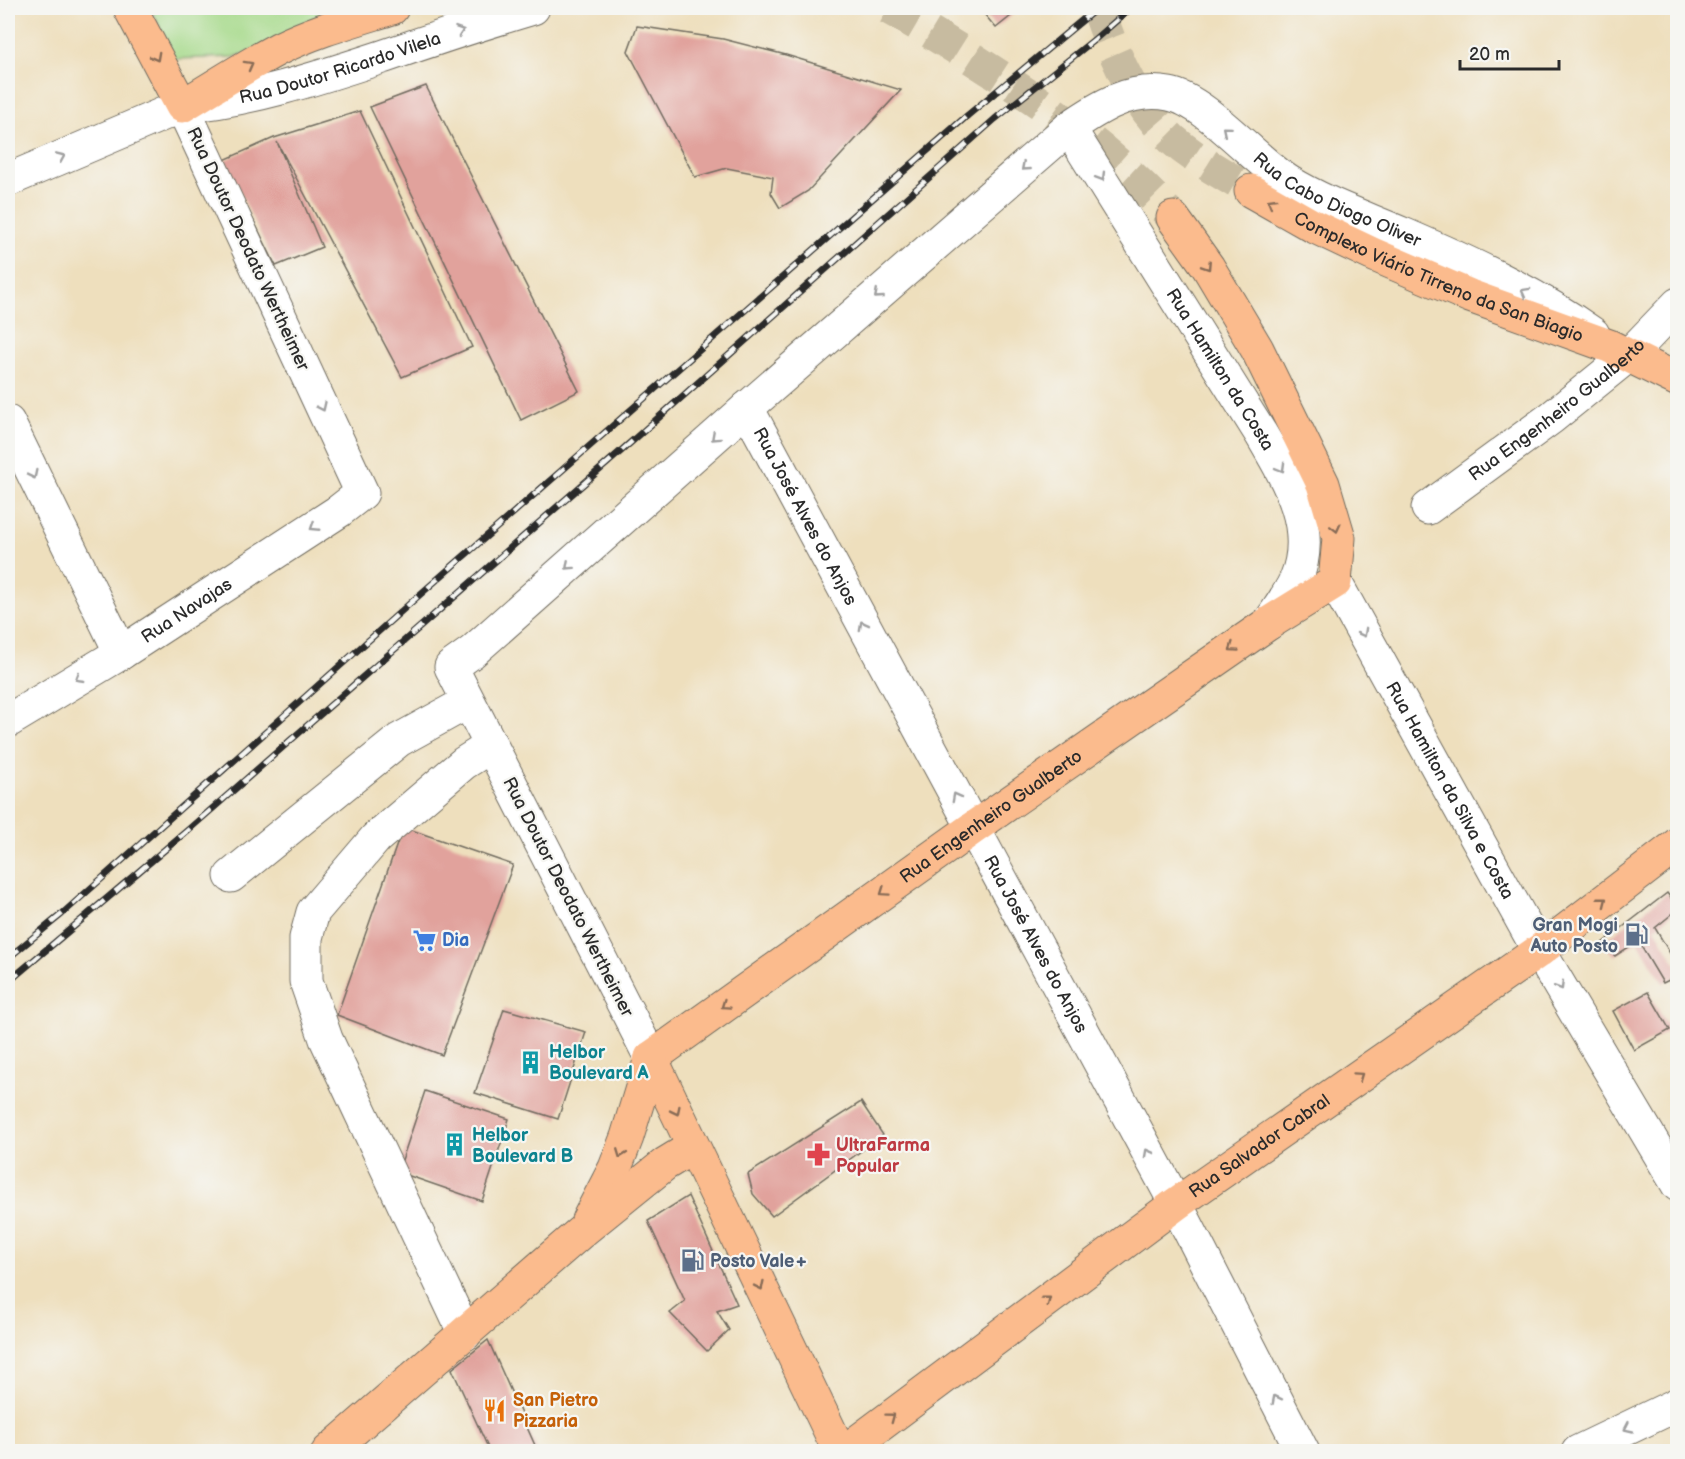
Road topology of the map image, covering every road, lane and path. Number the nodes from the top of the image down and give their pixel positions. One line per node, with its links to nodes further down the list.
1 (130, 8): 4 (main road, Rua Doutor Deodato Wertheimer, one-way to 4)
2 (392, 8): 4 (main road, one-way to 2)
3 (532, 8): 4 (street, Rua Doutor Ricardo Vilela, one-way to 3)
4 (182, 106): 6 (street, Rua Doutor Ricardo Vilela, one-way to 4); 14 (street, Rua Doutor Deodato Wertheimer, one-way to 14)
5 (1069, 128): 10 (street, Rua Cabo Diogo Oliver, one-way to 5); 12 (street, Rua Cabo Diogo Oliver, one-way to 12); 17 (street, Rua Hamilton da Costa, one-way to 17)
6 (8, 180)
7 (1251, 191): 10 (main road, Complexo Viário Tirreno da San Biagio, one-way to 7)
8 (1173, 218): 16 (main road, one-way to 16)
9 (1677, 304): 10 (street, Rua Engenheiro Gualberto)
10 (1619, 351): 11 (main road, Rua Cabo Diogo Oliver); 15 (street, Rua Engenheiro Gualberto)
11 (1677, 380)
12 (747, 408): 19 (street, Rua Cabo Diogo Oliver, one-way to 19); 23 (street, Rua José Alves do Anjos, one-way to 12)
13 (8, 422): 18 (street, one-way to 18)
14 (362, 493): 18 (street, Rua Navajas, one-way to 18)
15 (1428, 508)
16 (1335, 582): 17 (main road, Rua Engenheiro Gualberto); 26 (street, Rua Hamilton da Silva e Costa, one-way to 26)
17 (1269, 623): 23 (main road, Rua Engenheiro Gualberto, one-way to 23)
18 (121, 653): 21 (street, Rua Navajas, one-way to 21)
19 (451, 667): 20 (street, Rua Doutor Deodato Wertheimer)
20 (468, 702): 22 (street, Rua Doutor Deodato Wertheimer); 25 (street)
21 (8, 721)
22 (491, 746): 27 (street, Rua Doutor Deodato Wertheimer); 32 (street)
23 (973, 828): 27 (main road, Rua Engenheiro Gualberto, one-way to 27); 30 (street, Rua José Alves do Anjos, one-way to 23)
24 (1677, 844): 26 (main road, Rua Salvador Cabral, one-way to 24)
25 (231, 876)
26 (1539, 951): 29 (street, Rua Hamilton da Silva e Costa, one-way to 29); 30 (main road, Rua Salvador Cabral, one-way to 26)
27 (651, 1058): 28 (main road, Rua Doutor Deodato Wertheimer, one-way to 28); 31 (main road, one-way to 31)
28 (693, 1147): 31 (main road); 35 (main road, Rua Doutor Deodato Wertheimer, one-way to 35)
29 (1677, 1185)
30 (1176, 1204): 35 (main road, Rua Salvador Cabral, one-way to 30); 36 (street, Rua José Alves do Anjos, one-way to 30)
31 (581, 1232): 32 (main road)
32 (465, 1334): 34 (main road)
33 (1677, 1404): 37 (street, one-way to 37)
34 (328, 1452)
35 (842, 1452)
36 (1303, 1452)
37 (1578, 1452)

